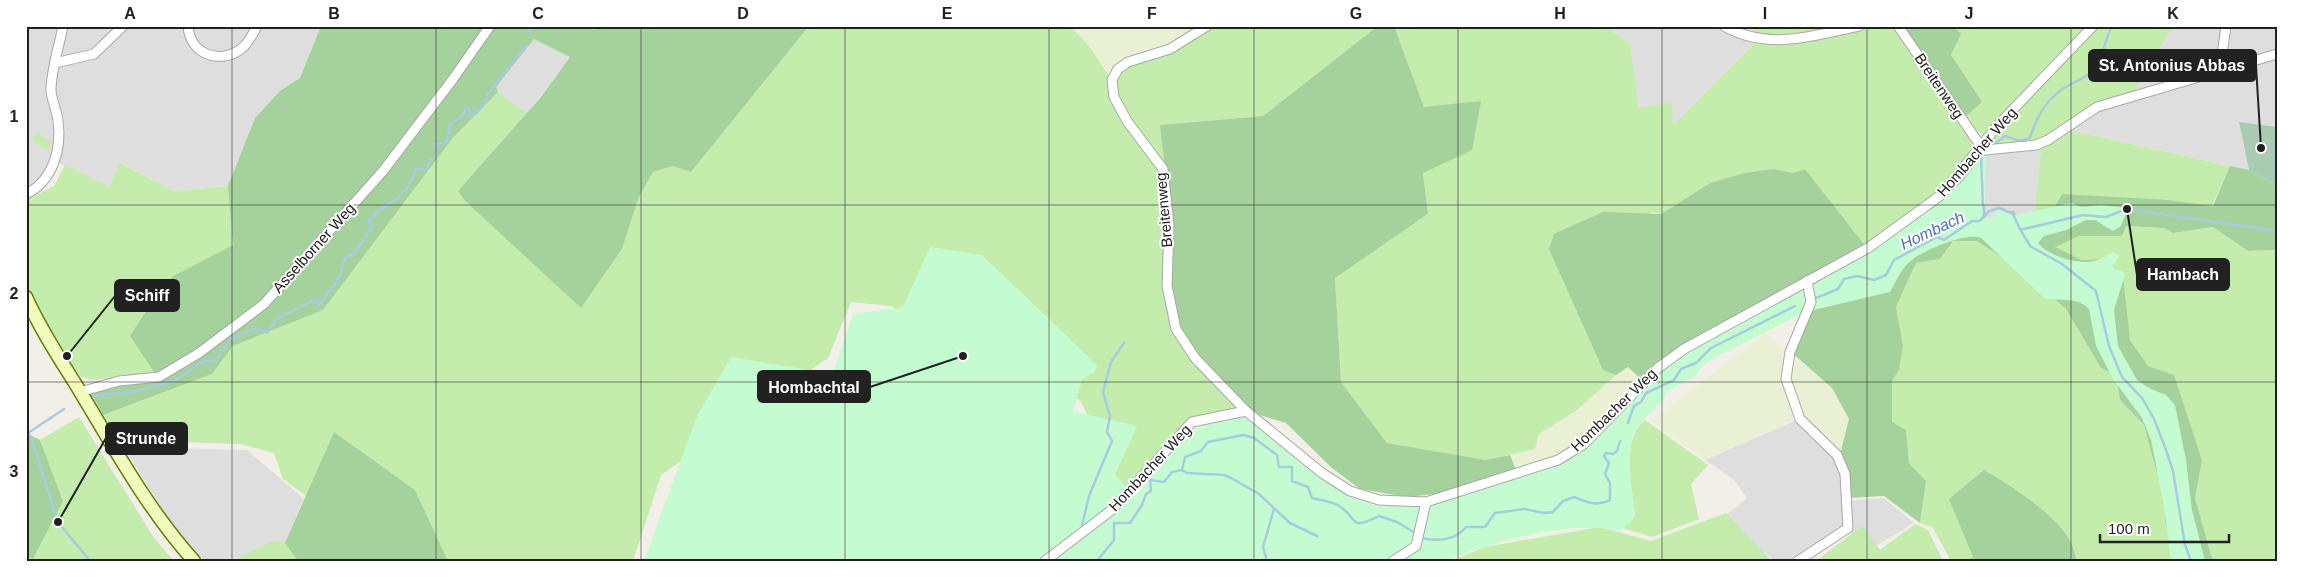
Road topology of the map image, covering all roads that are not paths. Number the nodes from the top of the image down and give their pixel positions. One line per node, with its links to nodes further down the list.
1 (63, 26): 13 (street)
2 (123, 26): 13 (street)
3 (188, 26): 4 (street)
4 (257, 26)
5 (490, 26): 19 (street, Asselborner Weg)
6 (1207, 26): 20 (street, Breitenweg)
7 (1724, 26): 8 (street)
8 (1859, 26)
9 (1898, 26): 15 (street, Breitenweg)
10 (2093, 26): 15 (street, Hombacher Weg)
11 (2226, 26): 14 (street)
12 (2277, 54): 14 (street)
13 (56, 64): 16 (street)
14 (2220, 70): 15 (street)
15 (1980, 145): 17 (street, Hombacher Weg)
16 (26, 194)
17 (1807, 281): 21 (street, Hombacher Weg); 25 (street)
18 (26, 297): 19 (main road)
19 (80, 392): 22 (main road)
20 (1246, 411): 21 (street, Hombacher Weg); 23 (street, Hombacher Weg)
21 (1426, 502): 24 (street)
22 (194, 561)
23 (1045, 561)
24 (1393, 561)
25 (1798, 561)

